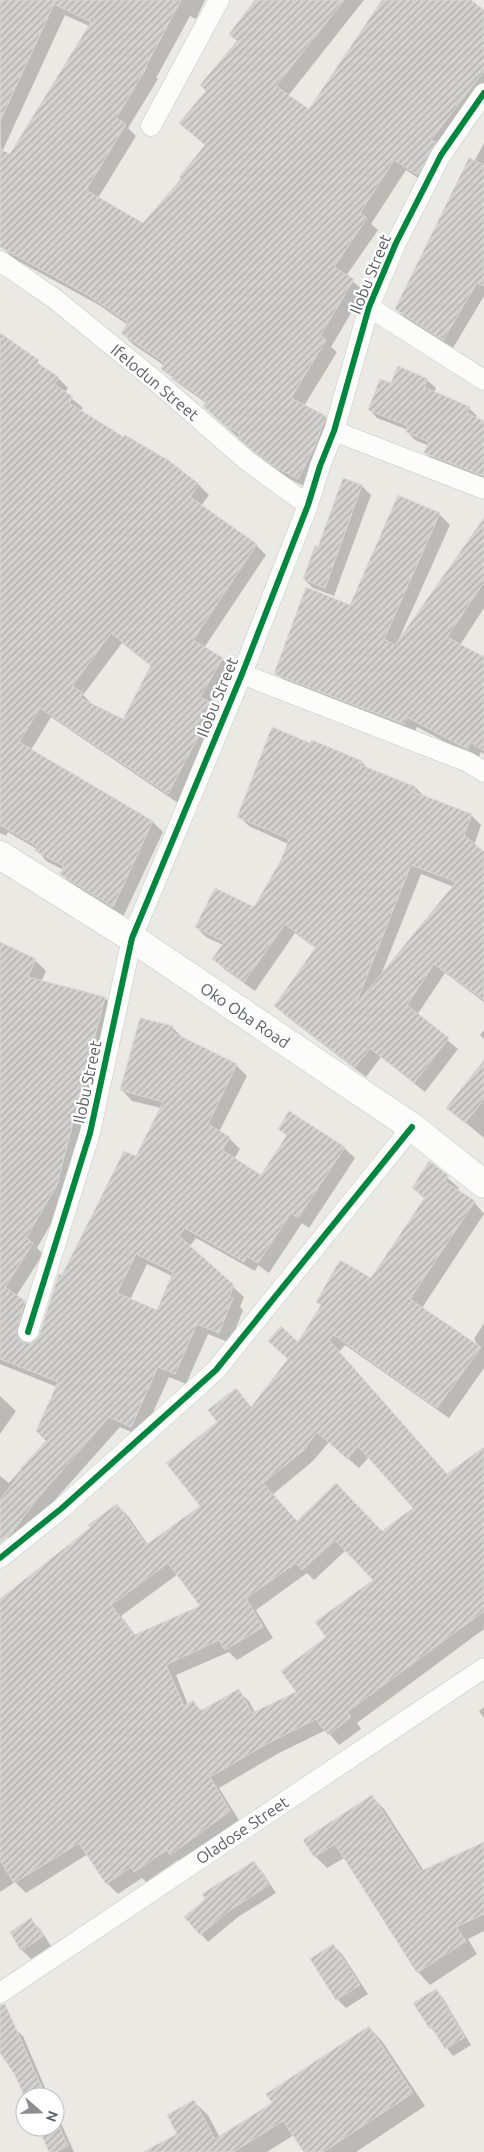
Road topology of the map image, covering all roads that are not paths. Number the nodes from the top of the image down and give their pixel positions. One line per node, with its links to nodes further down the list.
1 (219, 0): 3 (street)
2 (484, 93): 5 (street, Ilobu Street)
3 (151, 126)
4 (0, 261): 9 (street, Ifelodun Street)
5 (369, 307): 6 (street); 7 (street, Ilobu Street)
6 (484, 380)
7 (334, 431): 8 (street); 9 (street, Ilobu Street)
8 (484, 489)
9 (308, 505): 10 (street, Ilobu Street)
10 (242, 674): 11 (street); 13 (street, Ilobu Street)
11 (484, 772)
12 (0, 856): 13 (street, Oko Oba Road)
13 (132, 938): 14 (street, Oko Oba Road); 16 (street, Ilobu Street)
14 (412, 1127): 15 (street, Oko Oba Road); 17 (street)
15 (484, 1184)
16 (28, 1332)
17 (0, 1558)
18 (484, 1668): 19 (street, Oladose Street)
19 (0, 1993)

